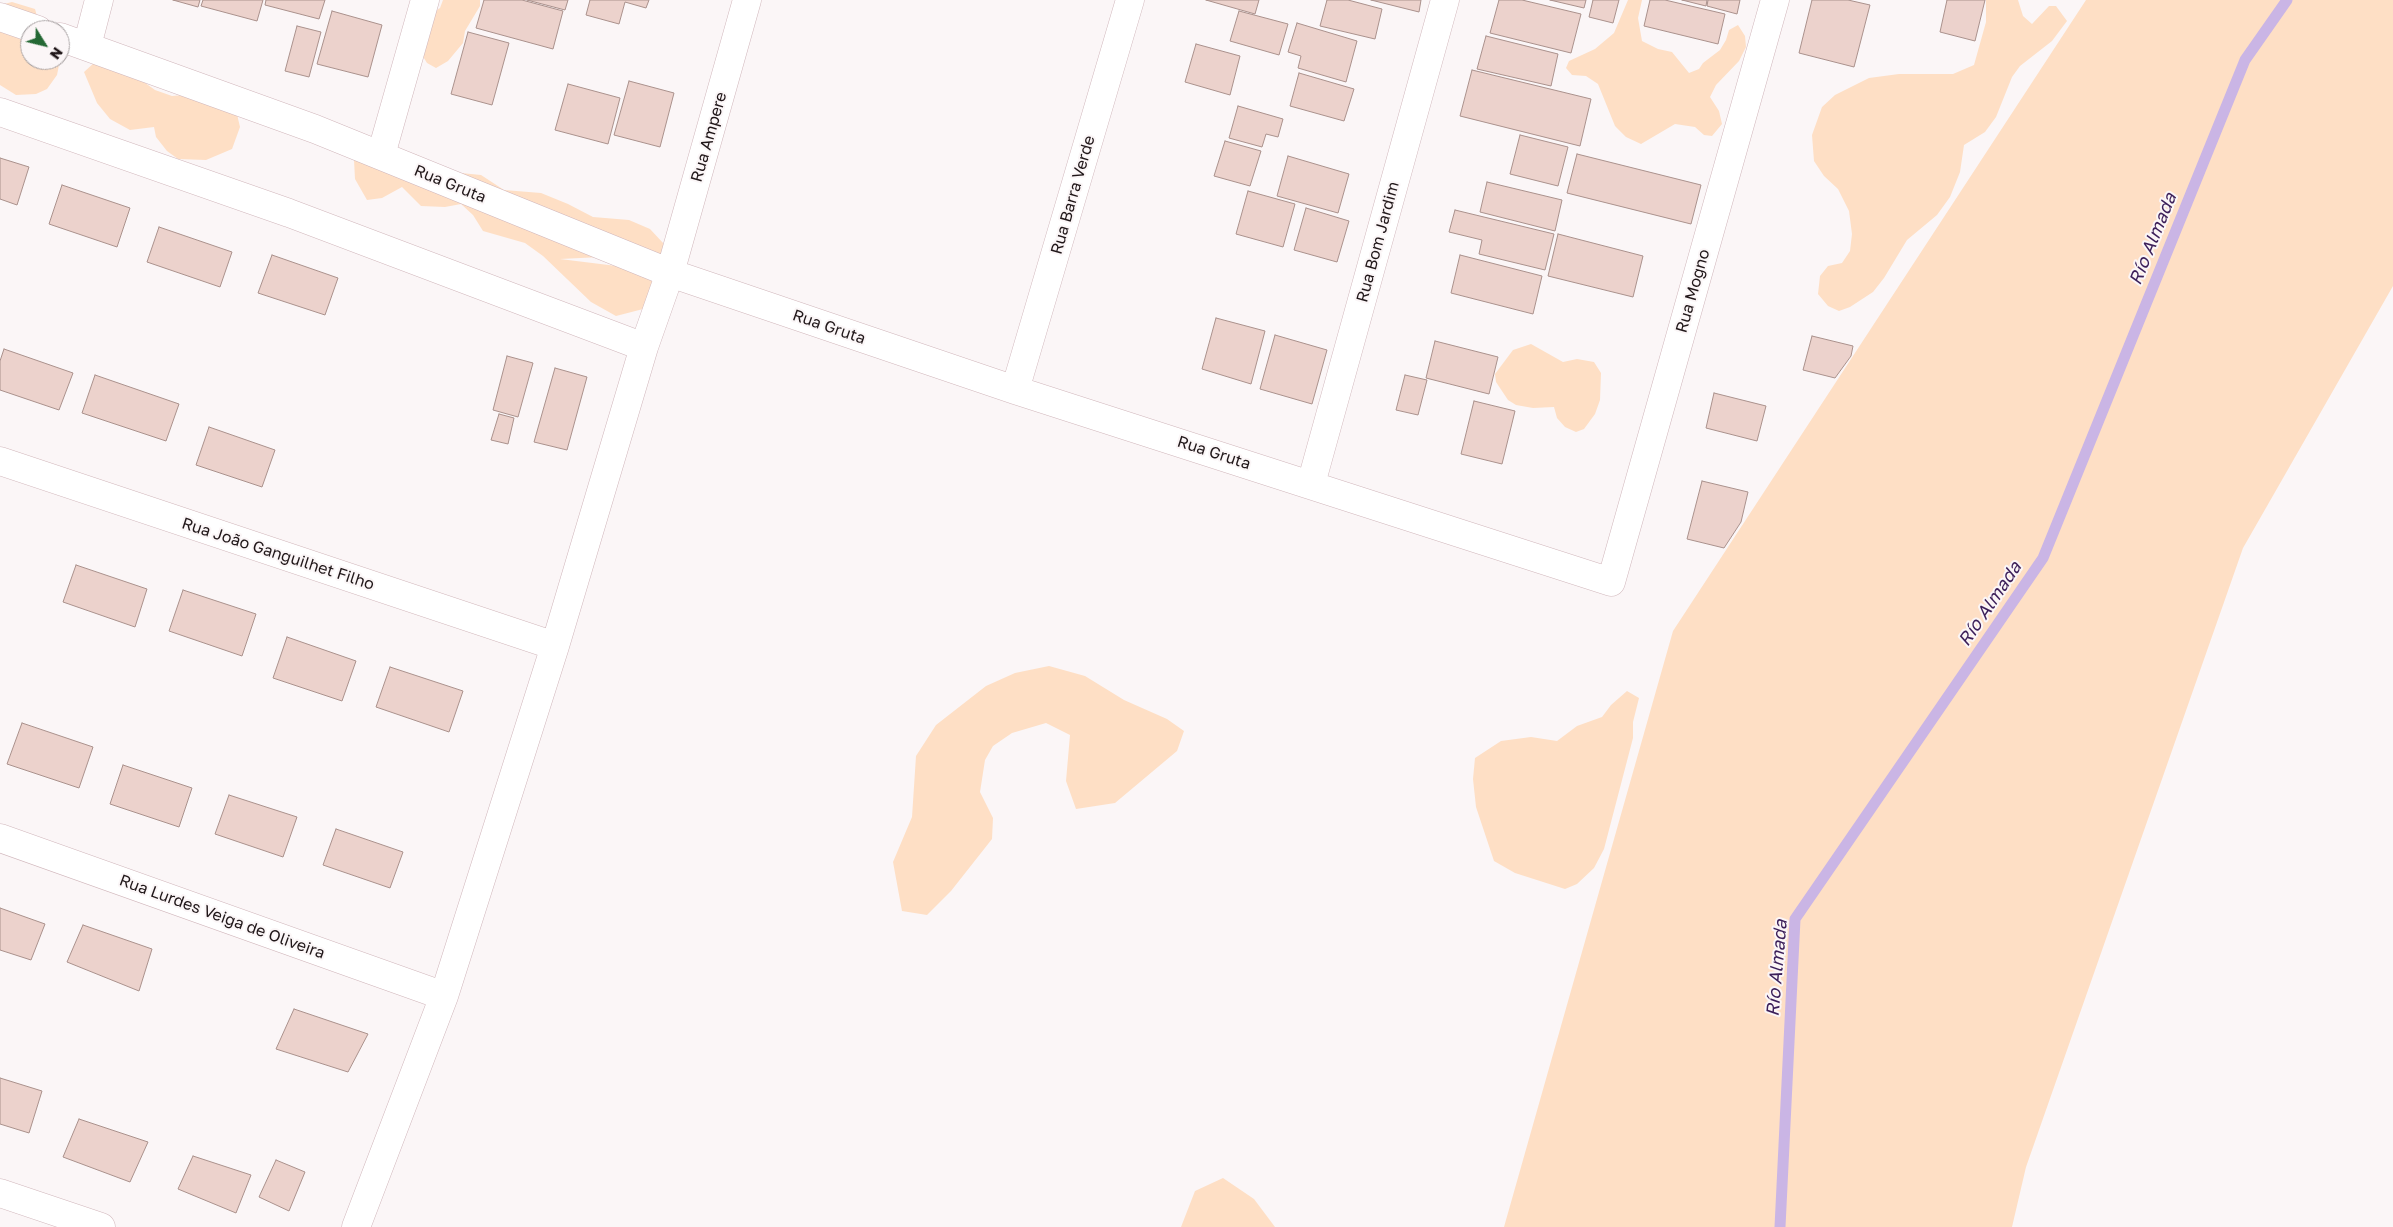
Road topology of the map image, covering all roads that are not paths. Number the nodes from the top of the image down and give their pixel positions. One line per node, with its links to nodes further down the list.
1 (99, 0): 10 (street)
2 (425, 0): 12 (street)
3 (748, 0): 13 (street, Rua Ampere)
4 (1130, 0): 15 (street, Rua Barra Verde)
5 (1445, 0): 17 (street, Rua Bom Jardim)
6 (1775, 0): 18 (street, Rua Mogno)
7 (0, 17): 8 (street)
8 (20, 24)
9 (70, 40): 10 (street, Rua Gruta)
10 (87, 46): 12 (street, Rua Gruta)
11 (0, 112): 14 (street)
12 (381, 155): 13 (street, Rua Gruta)
13 (670, 274): 14 (street, Rua Ampere); 15 (street, Rua Gruta)
14 (644, 347): 19 (street, Rua Ampere)
15 (1015, 390): 17 (street, Rua Gruta)
16 (0, 461): 19 (street, Rua João Ganguilhet Filho)
17 (1311, 484): 18 (street, Rua Gruta)
18 (1611, 582)
19 (555, 646): 21 (street, Rua Ampere)
20 (0, 838): 21 (street, Rua Lurdes Veiga de Oliveira)
21 (444, 996): 24 (street, Rua Ampere)
22 (0, 1193): 23 (street)
23 (101, 1227)
24 (356, 1227)

